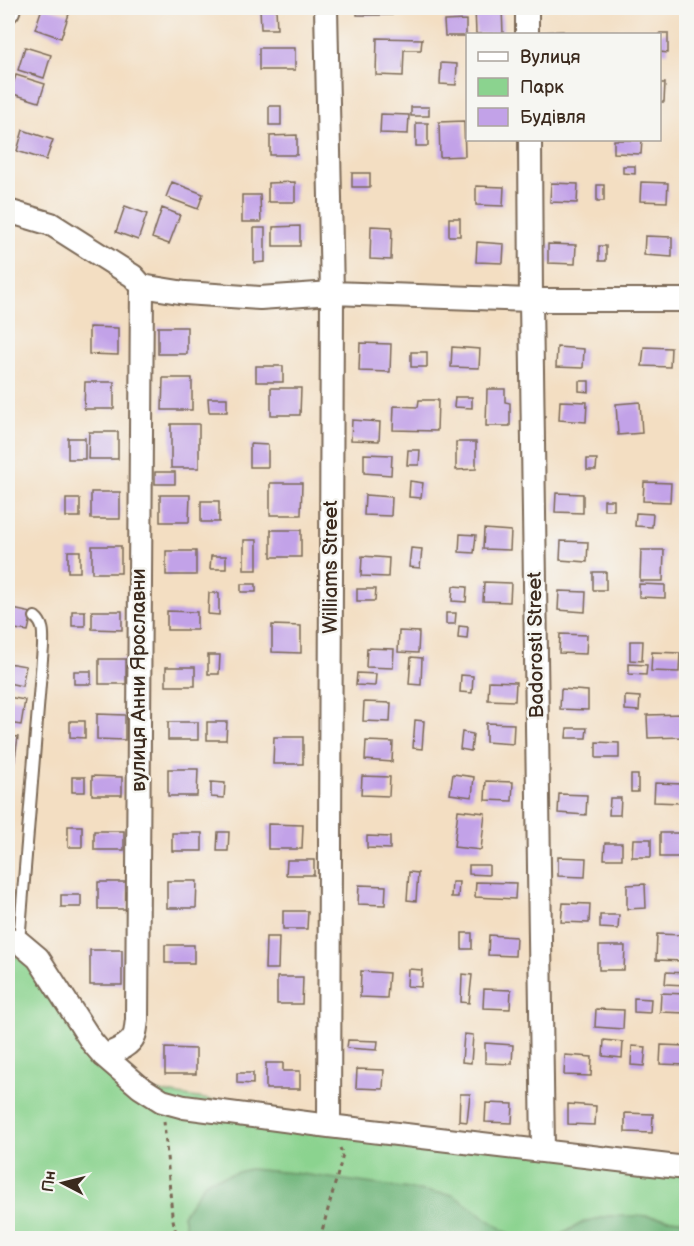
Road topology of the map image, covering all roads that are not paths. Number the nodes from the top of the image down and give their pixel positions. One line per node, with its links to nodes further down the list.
1 (326, 8): 7 (street, Williams Street)
2 (527, 8): 3 (street)
3 (527, 33)
4 (530, 141): 8 (street, Badorosti Street)
5 (8, 211): 6 (street)
6 (142, 286): 7 (street); 12 (street, вулиця Анни Ярославни)
7 (332, 293): 8 (street); 13 (street, Williams Street)
8 (531, 300): 9 (street); 14 (street, Badorosti Street)
9 (687, 300)
10 (35, 617): 11 (lane)
11 (13, 940): 12 (street)
12 (104, 1056): 13 (street)
13 (328, 1126): 14 (street)
14 (543, 1151): 15 (street)
15 (687, 1168)

